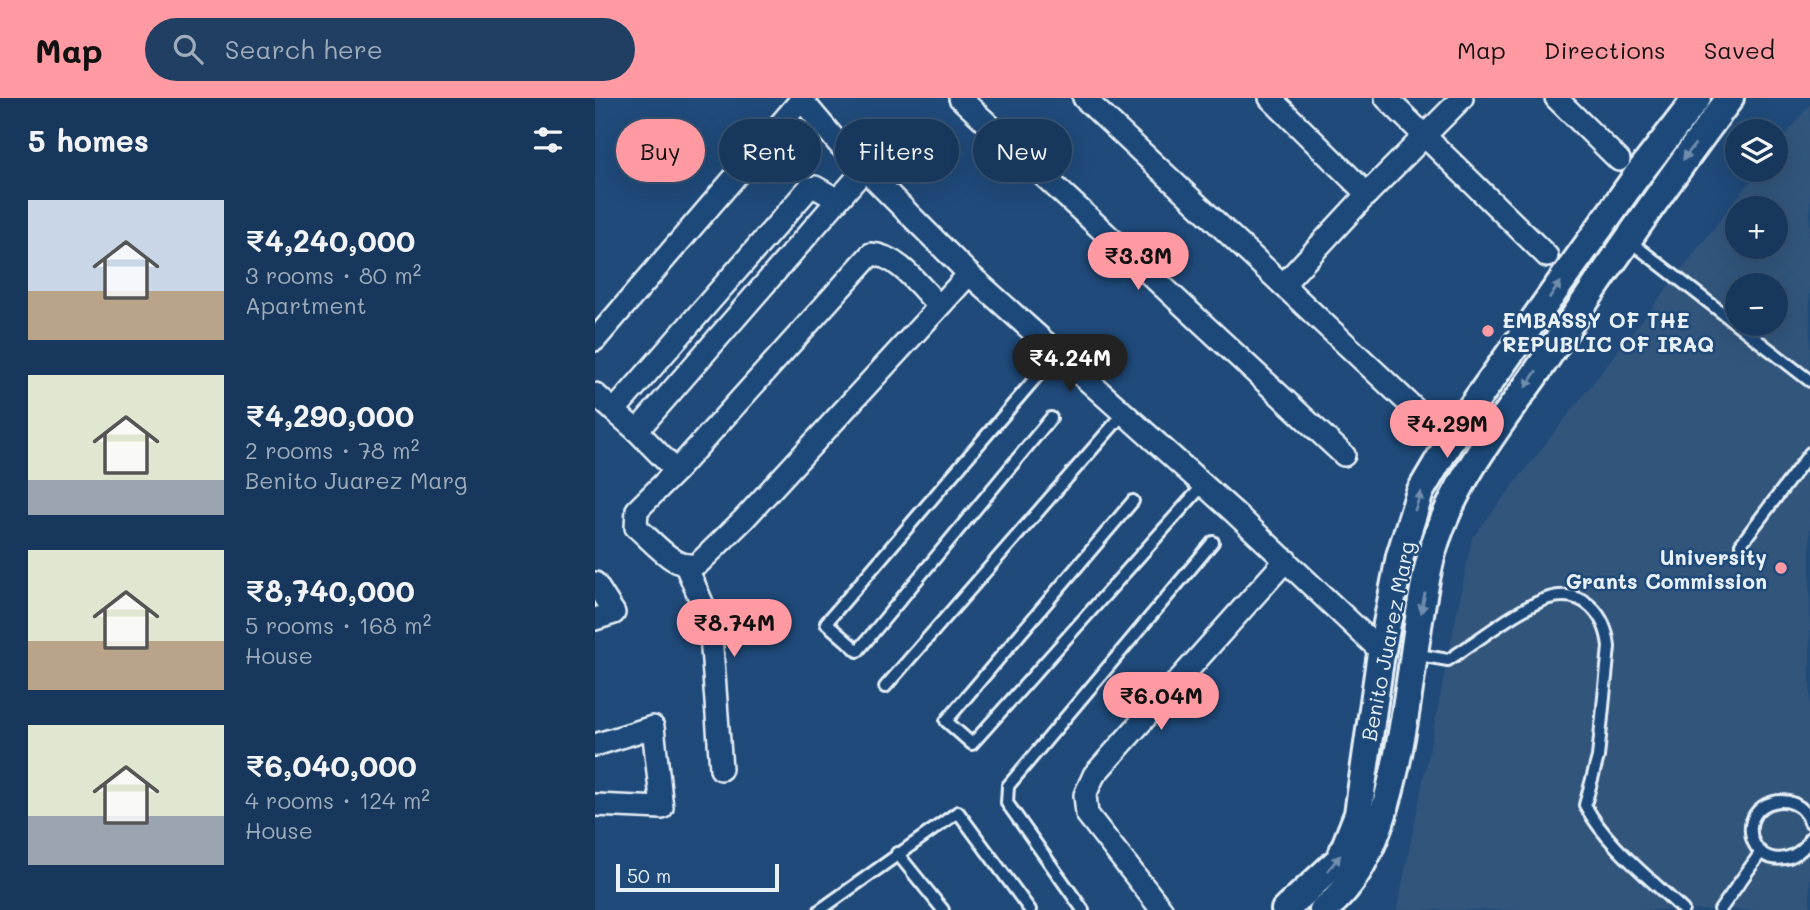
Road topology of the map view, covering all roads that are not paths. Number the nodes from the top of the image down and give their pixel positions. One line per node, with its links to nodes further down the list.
1 (960, 98): 32 (street)
2 (1084, 98): 20 (street)
3 (1270, 98): 15 (street)
4 (1386, 98): 10 (street)
5 (1462, 98): 10 (street)
6 (1556, 98): 12 (street)
7 (1697, 98): 42 (street, Benito Juarez Marg, one-way to 7)
8 (1730, 98): 17 (street, Benito Juarez Marg, one-way to 17)
9 (800, 99): 11 (street); 22 (street)
10 (1424, 136): 15 (street); 18 (street)
11 (835, 138)
12 (1619, 160)
13 (854, 182): 16 (street)
14 (876, 182): 19 (street)
15 (1367, 194): 20 (street)
16 (838, 200): 26 (street); 30 (street)
17 (1627, 239): 24 (lane); 43 (street, Benito Juarez Marg, one-way to 43)
18 (1546, 257)
19 (969, 274): 21 (street); 23 (street)
20 (1283, 285): 29 (street)
21 (939, 306): 33 (street); 39 (street)
22 (595, 340)
23 (1056, 354): 27 (street); 28 (lane)
24 (1810, 381)
25 (595, 394): 26 (street)
26 (614, 411): 30 (street)
27 (1124, 413): 34 (street); 44 (lane)
28 (1051, 418)
29 (1435, 428)
30 (637, 431): 33 (street)
31 (1810, 453): 37 (lane)
32 (1344, 455)
33 (676, 471): 39 (street)
34 (1203, 484): 35 (lane); 38 (street)
35 (1133, 501)
36 (1213, 542): 55 (lane)
37 (1741, 544)
38 (1286, 560): 42 (street); 56 (street)
39 (686, 566): 46 (street)
40 (595, 583): 41 (street)
41 (595, 619)
42 (1382, 652): 57 (street, Benito Juarez Marg, one-way to 42)
43 (1413, 654): 58 (street, Benito Juarez Marg); 59 (lane)
44 (885, 687)
45 (595, 745): 47 (street)
46 (721, 769)
47 (595, 805)
48 (1810, 822): 50 (lane)
49 (1810, 838): 50 (lane)
50 (1761, 852): 60 (lane)
51 (897, 853): 52 (lane); 53 (lane); 54 (lane)
52 (822, 909)
53 (943, 910)
54 (1030, 910)
55 (1083, 910)
56 (1162, 910)
57 (1285, 910)
58 (1323, 910)
59 (1683, 910)
60 (1720, 910)

